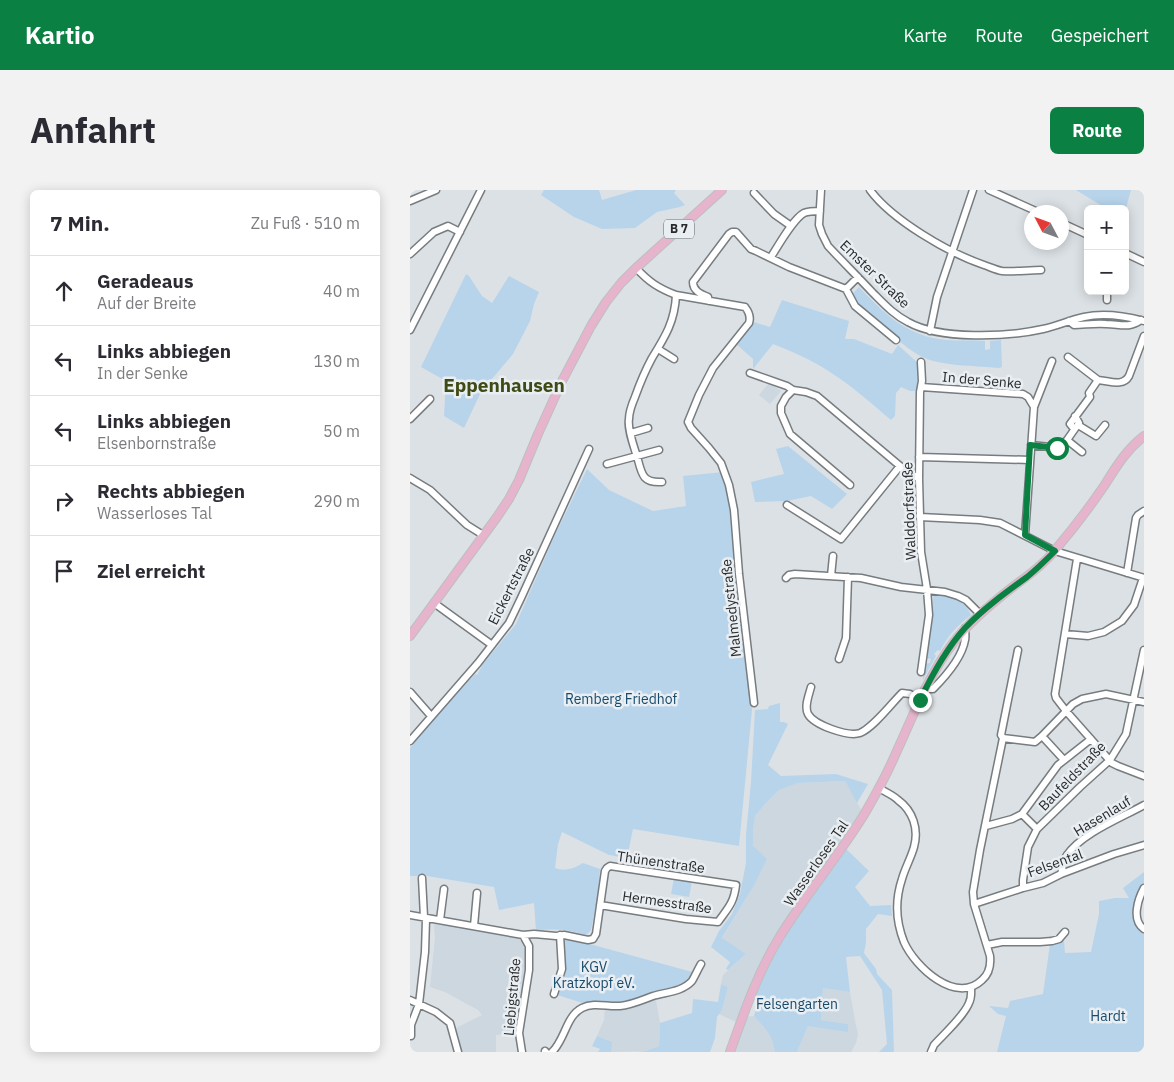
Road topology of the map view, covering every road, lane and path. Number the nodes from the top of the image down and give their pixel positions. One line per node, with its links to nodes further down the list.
1 (436, 190): 9 (street)
2 (481, 190): 14 (street)
3 (722, 190): 21 (main road, B 7)
4 (821, 190): 11 (street, Emster Straße)
5 (870, 190): 16 (street)
6 (973, 190): 16 (street)
7 (989, 190): 10 (street)
8 (754, 193): 12 (street)
9 (410, 201)
10 (1024, 206)
11 (820, 211): 12 (street); 23 (street, Emster Straße)
12 (791, 226): 19 (street)
13 (1069, 226): 15 (street)
14 (460, 232): 17 (street); 30 (street)
15 (1084, 233)
16 (952, 251): 22 (street); 31 (street)
17 (410, 254)
18 (1129, 255): 20 (street)
19 (771, 257): 24 (street); 28 (street)
20 (1144, 262)
21 (636, 268): 25 (street); 69 (main road, B 7)
22 (1041, 270)
23 (858, 277): 24 (street); 31 (street, Emster Straße)
24 (846, 289): 33 (street)
25 (676, 295): 28 (street); 34 (street)
26 (1107, 295): 27 (street)
27 (1108, 300)
28 (709, 301): 95 (street, Malmedystraße)
29 (1142, 321): 31 (street, Emster Straße)
30 (410, 330)
31 (930, 331)
32 (1144, 336): 40 (street)
33 (896, 340)
34 (658, 349): 36 (street); 49 (street)
35 (1068, 357): 40 (street)
36 (674, 359)
37 (1052, 361): 44 (street, In der Senke)
38 (922, 362): 41 (street, Walddorfstraße)
39 (750, 373): 42 (street)
40 (1098, 380): 47 (street)
41 (921, 387): 44 (street, In der Senke); 57 (street, Walddorfstraße)
42 (793, 390): 60 (street); 64 (street)
43 (430, 400): 45 (street)
44 (1034, 407): 52 (street, In der Senke)
45 (410, 419)
46 (1104, 425): 47 (street)
47 (1076, 427): 51 (street)
48 (648, 428): 49 (street)
49 (631, 433): 56 (street)
50 (1144, 436): 70 (main road, Wasserloses Tal)
51 (1067, 440): 52 (street); 55 (street)
52 (1030, 445): 58 (street, In der Senke)
53 (589, 449): 84 (street, Eickertstraße)
54 (659, 450): 56 (street)
55 (1082, 452)
56 (637, 456): 59 (street); 63 (street)
57 (919, 457): 58 (street); 61 (street, Walddorfstraße)
58 (1030, 460): 68 (street, In der Senke)
59 (608, 464)
60 (900, 466): 61 (street); 65 (street)
61 (919, 479): 67 (street, Walddorfstraße)
62 (411, 481): 69 (street)
63 (662, 482)
64 (850, 485)
65 (787, 504)
66 (1144, 511): 73 (street)
67 (920, 517): 68 (street); 78 (street, Walddorfstraße)
68 (1025, 535): 70 (street)
69 (483, 536): 79 (main road, B 7)
70 (1055, 551): 72 (street); 80 (main road, Wasserloses Tal)
71 (833, 556): 74 (street)
72 (1077, 559): 73 (street); 82 (street)
73 (1127, 573): 77 (street)
74 (831, 576): 75 (street); 76 (street)
75 (848, 577): 78 (street); 87 (street)
76 (786, 578)
77 (1143, 578): 82 (street)
78 (927, 589): 80 (street); 88 (street, Walddorfstraße)
79 (434, 603): 83 (main road, B 7); 84 (street)
80 (980, 614): 81 (main road, Wasserloses Tal)
81 (965, 628): 90 (main road, Wasserloses Tal); 90 (street)
82 (1065, 634): 96 (street)
83 (410, 636)
84 (492, 645): 97 (street, Eickertstraße)
85 (1018, 650): 99 (street)
86 (1144, 650): 93 (street, Baufeldstraße)
87 (839, 659)
88 (921, 672)
89 (810, 687): 92 (street)
90 (926, 688): 92 (main road, Wasserloses Tal)
91 (410, 692): 97 (street)
92 (920, 700): 105 (main road, Wasserloses Tal)
93 (1134, 700): 94 (street); 96 (street); 103 (street, Baufeldstraße)
94 (1144, 702)
95 (754, 703)
96 (1066, 711): 98 (street); 100 (street)
97 (431, 716): 101 (street, Eickertstraße)
98 (1042, 736): 99 (street); 102 (street)
99 (1003, 738): 108 (street)
100 (1091, 739): 102 (street); 103 (street)
101 (410, 741)
102 (1064, 760): 107 (street)
103 (1110, 760): 104 (street); 109 (street, Baufeldstraße)
104 (1144, 776)
105 (879, 788): 130 (street); 138 (main road, Wasserloses Tal)
106 (1144, 805): 111 (street, Hasenlauf)
107 (1022, 814): 108 (street); 109 (street)
108 (986, 826): 118 (street)
109 (1037, 830): 114 (street, Baufeldstraße)
110 (1144, 845): 111 (street, Felsental)
111 (1061, 874): 114 (street, Felsental)
112 (422, 878): 121 (street)
113 (736, 885): 119 (street, Hermesstraße); 119 (street, Thünenstraße)
114 (1023, 888): 118 (street, Felsental)
115 (1144, 888): 124 (street)
116 (444, 889): 122 (street)
117 (477, 893): 123 (street)
118 (974, 904): 128 (street)
119 (600, 905): 127 (street, Thünenstraße)
120 (410, 915): 121 (street)
121 (425, 918): 122 (street); 133 (street)
122 (440, 920): 123 (street)
123 (474, 926): 126 (street)
124 (1144, 929)
125 (1065, 932): 128 (street)
126 (523, 934): 127 (street, Thünenstraße); 136 (street, Liebigstraße)
127 (560, 935): 131 (street)
128 (987, 945): 130 (street)
129 (700, 964): 137 (street)
130 (971, 987): 139 (street)
131 (554, 994)
132 (410, 1000): 133 (street)
133 (419, 1004): 134 (street); 135 (street)
134 (411, 1036)
135 (458, 1052)
136 (522, 1052)
137 (548, 1052)
138 (730, 1052)
139 (931, 1052)

